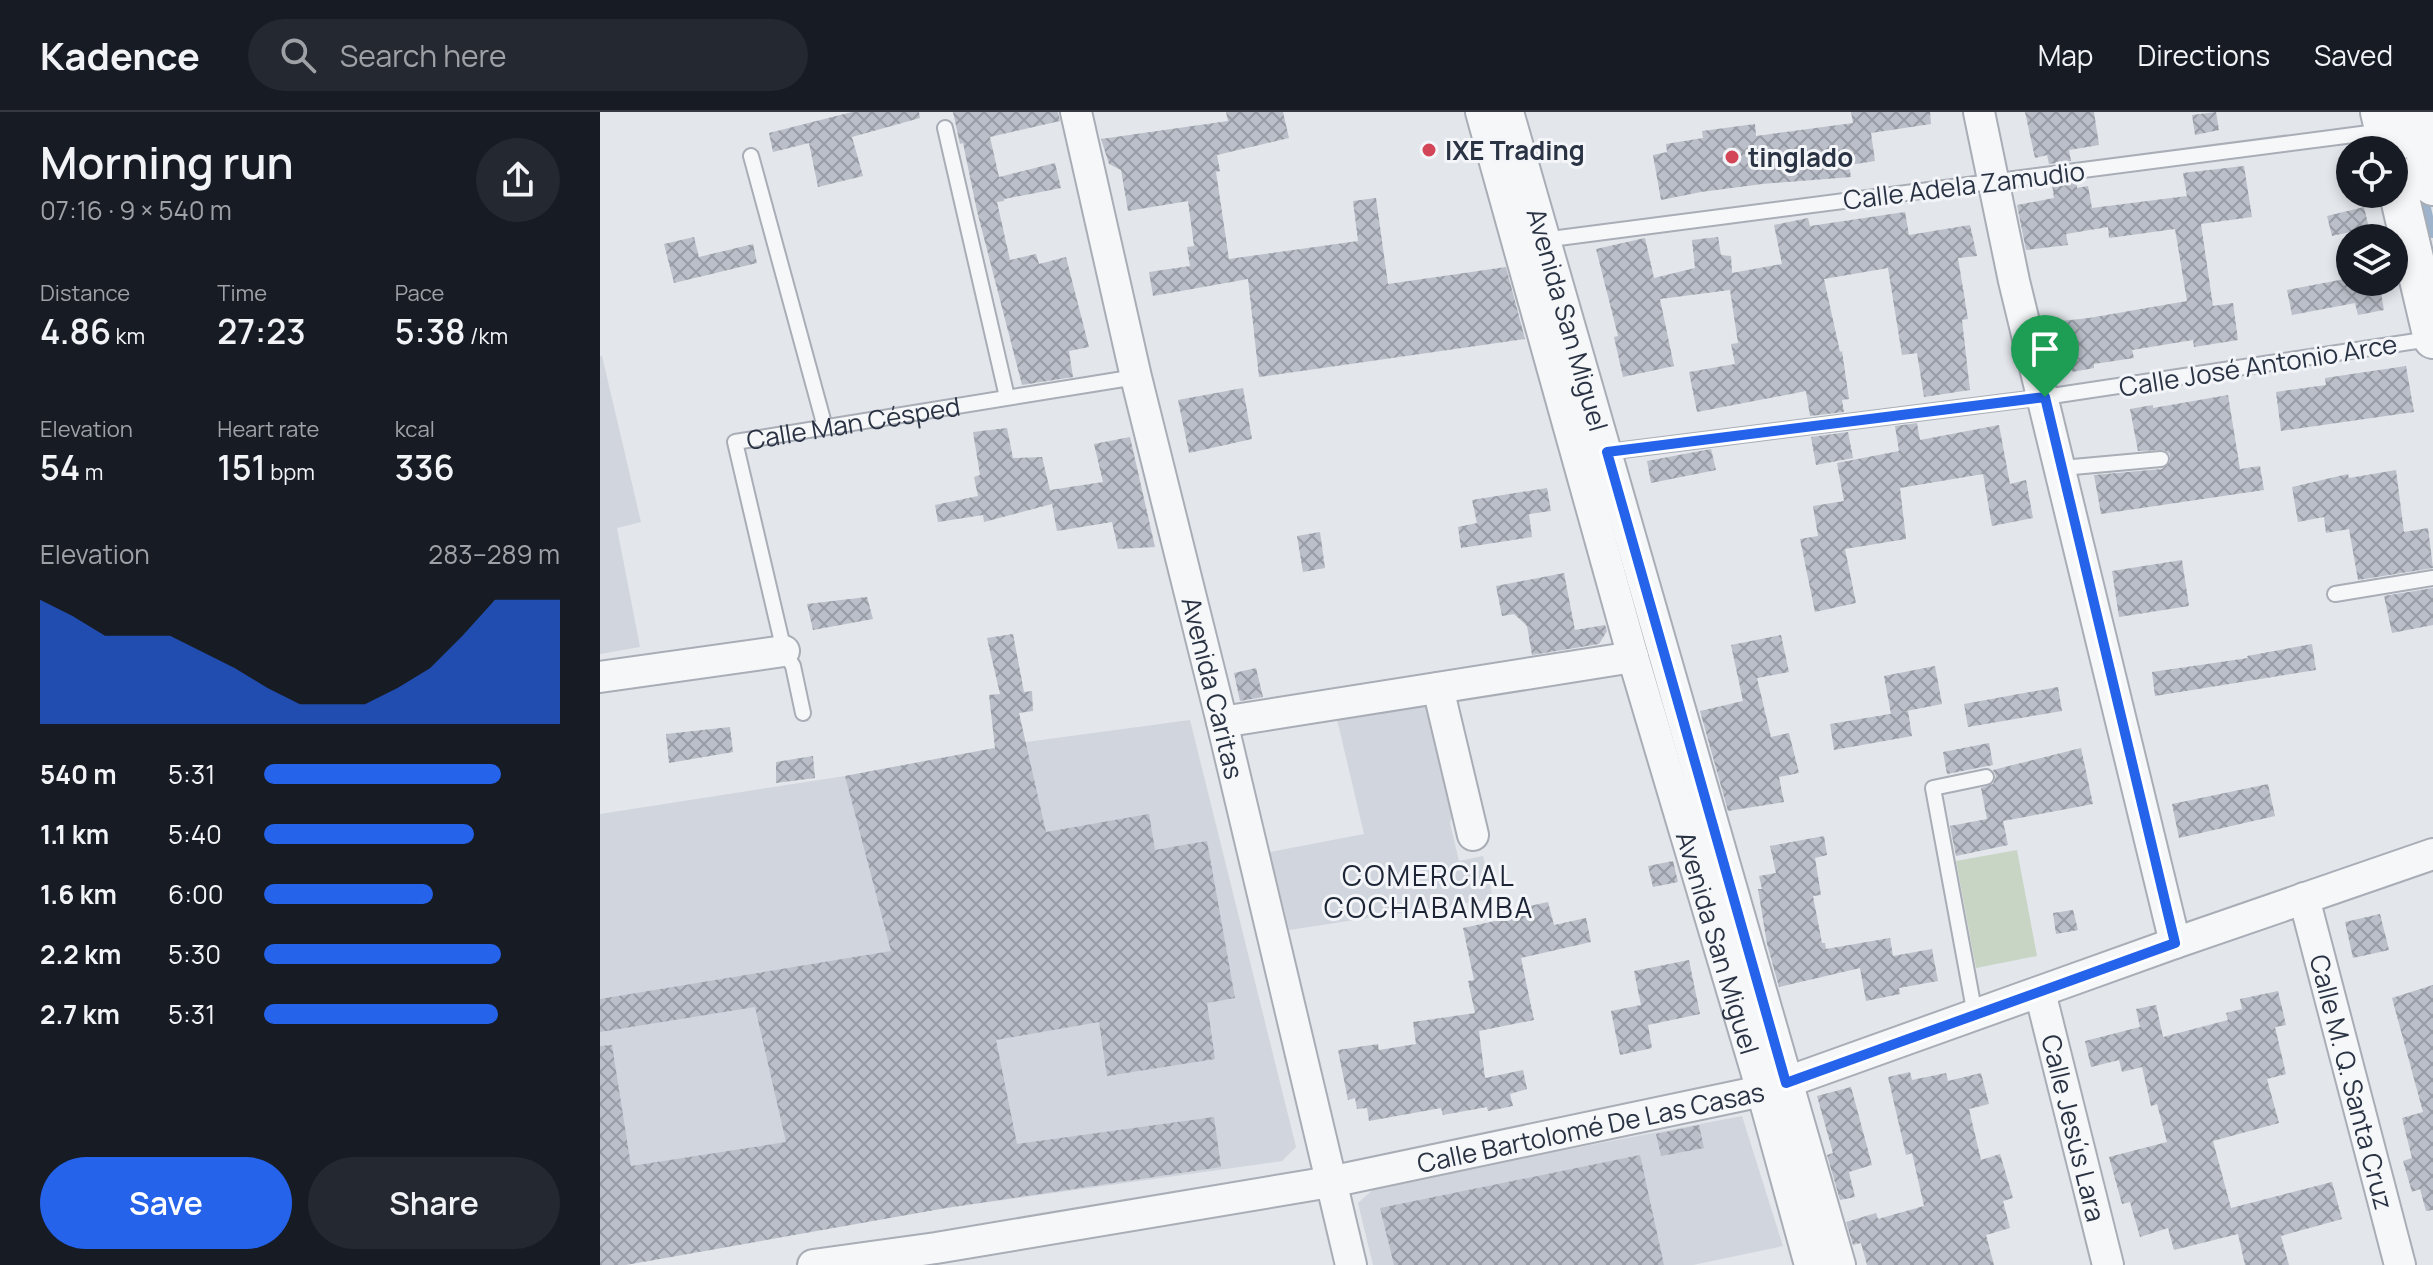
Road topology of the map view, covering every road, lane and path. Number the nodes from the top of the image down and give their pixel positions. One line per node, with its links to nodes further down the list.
1 (1076, 112): 14 (street, Avenida Caritas)
2 (1481, 112): 24 (street, Avenida San Miguel)
3 (1508, 112): 12 (street, Avenida San Miguel)
4 (1979, 112): 9 (street)
5 (2416, 112): 10 (street)
6 (945, 128): 15 (lane)
7 (2384, 131): 9 (lane, Calle Adela Zamudio)
8 (751, 156): 17 (lane)
9 (1992, 181): 12 (lane, Calle Adela Zamudio); 16 (street)
10 (2433, 186)
11 (2402, 208): 13 (street)
12 (1543, 240): 18 (street, Avenida San Miguel)
13 (2433, 339): 16 (lane, Calle José Antonio Arce)
14 (1136, 377): 15 (lane, Calle Man Césped); 28 (street, Avenida Caritas)
15 (1007, 397): 17 (lane, Calle Man Césped)
16 (2045, 397): 18 (lane, Calle José Antonio Arce); 20 (street)
17 (825, 427): 23 (lane, Calle Man Césped)
18 (1607, 452): 36 (street, Avenida San Miguel)
19 (2161, 459): 20 (lane)
20 (2062, 468): 33 (street)
21 (2433, 578): 22 (lane)
22 (2335, 594)
23 (784, 651): 25 (street); 27 (lane, Calle Man Césped)
24 (1633, 657): 26 (street); 36 (street, Avenida San Miguel)
25 (600, 677)
26 (1438, 688): 28 (street); 30 (street)
27 (803, 713)
28 (1222, 722): 37 (street, Avenida Caritas)
29 (1986, 777): 35 (lane)
30 (1473, 835)
31 (2433, 854): 32 (street, Calle Bartolomé De Las Casas)
32 (2304, 898): 33 (street, Calle Bartolomé De Las Casas); 44 (street, Calle M. Q. Santa Cruz)
33 (2175, 943): 34 (street, Calle Bartolomé De Las Casas)
34 (2040, 992): 35 (street, Calle Bartolomé De Las Casas); 43 (street, Calle Jesús Lara)
35 (1975, 1015): 36 (street, Calle Bartolomé De Las Casas)
36 (1774, 1087): 37 (street, Calle Bartolomé De Las Casas); 41 (street, Avenida San Miguel); 42 (street, Avenida San Miguel)
37 (1330, 1182): 38 (street, Calle Bartolomé De Las Casas); 40 (street, Avenida Caritas)
38 (938, 1256): 39 (street, Calle Bartolomé De Las Casas)
39 (813, 1265)
40 (1351, 1265)
41 (1810, 1265)
42 (1840, 1265)
43 (2108, 1265)
44 (2400, 1265)

